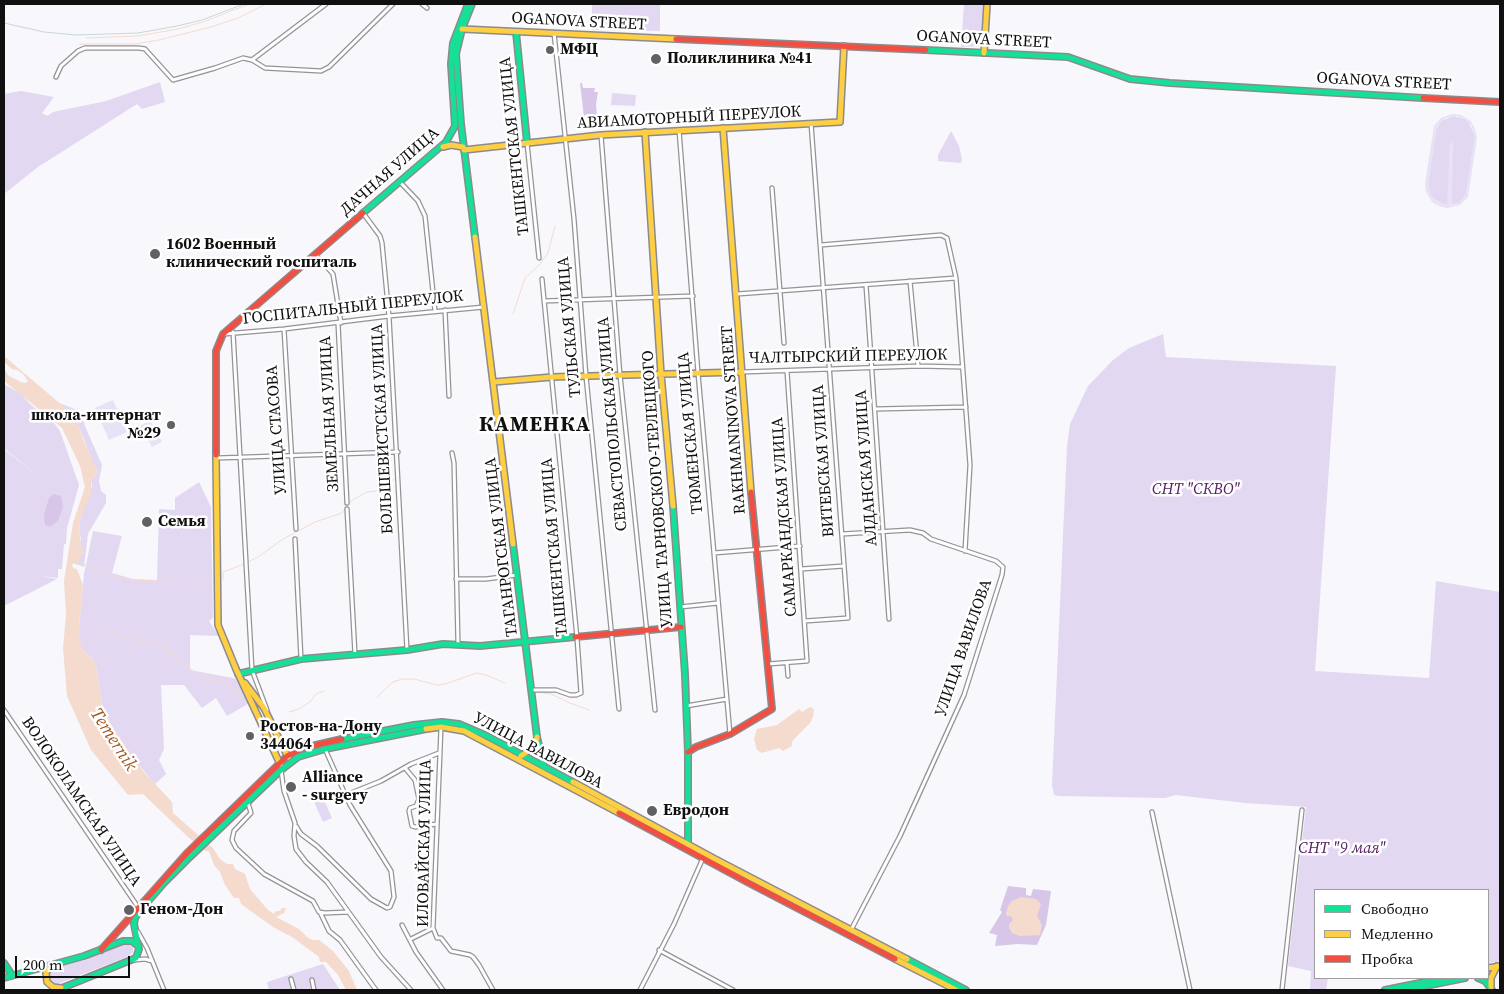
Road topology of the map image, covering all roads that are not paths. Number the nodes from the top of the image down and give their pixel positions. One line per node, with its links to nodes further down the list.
1 (326, 4): 13 (street)
2 (393, 4): 13 (street)
3 (422, 4): 7 (street)
4 (468, 4): 8 (main road, ТАГАНРОГСКАЯ УЛИЦА)
5 (472, 4): 8 (main road, ТАГАНРОГСКАЯ УЛИЦА)
6 (987, 4): 12 (main road)
7 (427, 8)
8 (460, 29): 9 (main road, OGANOVA STREET); 16 (main road, ТАГАНРОГСКАЯ УЛИЦА); 25 (main road, ТАГАНРОГСКАЯ УЛИЦА)
9 (516, 32): 10 (main road, OGANOVA STREET); 23 (main road, ТАШКЕНТСКАЯ УЛИЦА)
10 (554, 33): 11 (main road, OGANOVA STREET); 22 (street, ТУЛЬСКАЯ УЛИЦА)
11 (844, 46): 12 (main road, OGANOVA STREET); 17 (main road, АВИАМОТОРНЫЙ ПЕРЕУЛОК)
12 (984, 53): 15 (main road, OGANOVA STREET)
13 (252, 60): 14 (street)
14 (56, 77)
15 (1500, 102)
16 (455, 115): 24 (main road, ДАЧНАЯ УЛИЦА)
17 (811, 124): 18 (main road, АВИАМОТОРНЫЙ ПЕРЕУЛОК); 29 (street, ВИТЕБСКАЯ УЛИЦА)
18 (723, 128): 19 (main road, АВИАМОТОРНЫЙ ПЕРЕУЛОК); 38 (main road, RAKHMANINOVA STREET)
19 (679, 130): 20 (main road, АВИАМОТОРНЫЙ ПЕРЕУЛОК); 39 (street, ТЮМЕНСКАЯ УЛИЦА)
20 (645, 132): 21 (main road, АВИАМОТОРНЫЙ ПЕРЕУЛОК); 40 (main road, УЛИЦА ТАРНОВСКОГО-ТЕРЛЕЦКОГО)
21 (601, 134): 22 (main road, АВИАМОТОРНЫЙ ПЕРЕУЛОК); 42 (street, СЕВАСТОПОЛЬСКАЯ УЛИЦА)
22 (566, 138): 23 (main road, АВИАМОТОРНЫЙ ПЕРЕУЛОК); 41 (street, ТУЛЬСКАЯ УЛИЦА)
23 (527, 142): 25 (main road, АВИАМОТОРНЫЙ ПЕРЕУЛОК); 31 (street, ТАШКЕНТСКАЯ УЛИЦА)
24 (442, 147): 25 (main road); 26 (main road, ДАЧНАЯ УЛИЦА)
25 (463, 148): 44 (main road, ТАГАНРОГСКАЯ УЛИЦА)
26 (400, 182): 28 (main road, ДАЧНАЯ УЛИЦА); 46 (street)
27 (772, 188): 37 (street)
28 (363, 213): 30 (main road, ДАЧНАЯ УЛИЦА); 47 (street, БОЛЬШЕВИСТСКАЯ УЛИЦА)
29 (820, 245): 32 (street); 36 (street, ВИТЕБСКАЯ УЛИЦА)
30 (315, 254): 48 (street, ЗЕМЕЛЬНАЯ УЛИЦА); 51 (main road, ДАЧНАЯ УЛИЦА)
31 (539, 258)
32 (956, 278): 34 (street); 54 (street)
33 (542, 279): 43 (street, ТАШКЕНТСКАЯ УЛИЦА)
34 (910, 281): 35 (street); 53 (street)
35 (866, 285): 36 (street); 55 (street, АЛДАНСКАЯ УЛИЦА)
36 (824, 288): 37 (street); 56 (street, ВИТЕБСКАЯ УЛИЦА)
37 (780, 292): 38 (street); 52 (street)
38 (737, 294): 58 (main road, RAKHMANINOVA STREET)
39 (692, 296): 40 (street); 59 (street, ТЮМЕНСКАЯ УЛИЦА)
40 (656, 298): 42 (street); 60 (main road, УЛИЦА ТАРНОВСКОГО-ТЕРЛЕЦКОГО)
41 (580, 299): 42 (street); 43 (street); 62 (street, ТУЛЬСКАЯ УЛИЦА)
42 (614, 299): 61 (street, СЕВАСТОПОЛЬСКАЯ УЛИЦА)
43 (544, 301): 63 (street, ТАШКЕНТСКАЯ УЛИЦА)
44 (485, 307): 45 (street, ГОСПИТАЛЬНЫЙ ПЕРЕУЛОК); 64 (main road, ТАГАНРОГСКАЯ УЛИЦА)
45 (445, 310): 46 (street, ГОСПИТАЛЬНЫЙ ПЕРЕУЛОК); 65 (street)
46 (435, 311): 47 (street, ГОСПИТАЛЬНЫЙ ПЕРЕУЛОК)
47 (389, 316): 48 (street, ГОСПИТАЛЬНЫЙ ПЕРЕУЛОК); 68 (street, БОЛЬШЕВИСТСКАЯ УЛИЦА)
48 (340, 323): 49 (street, ГОСПИТАЛЬНЫЙ ПЕРЕУЛОК); 70 (street, ЗЕМЕЛЬНАЯ УЛИЦА)
49 (284, 329): 50 (street, ГОСПИТАЛЬНЫЙ ПЕРЕУЛОК); 71 (street, УЛИЦА СТАСОВА)
50 (233, 332): 51 (street, ГОСПИТАЛЬНЫЙ ПЕРЕУЛОК); 73 (street)
51 (223, 334): 72 (main road, ДАЧНАЯ УЛИЦА)
52 (784, 343)
53 (918, 366): 54 (street, ЧАЛТЫРСКИЙ ПЕРЕУЛОК); 55 (street, ЧАЛТЫРСКИЙ ПЕРЕУЛОК)
54 (962, 367): 66 (street)
55 (873, 368): 56 (street, ЧАЛТЫРСКИЙ ПЕРЕУЛОК); 67 (street, АЛДАНСКАЯ УЛИЦА)
56 (829, 369): 57 (street, ЧАЛТЫРСКИЙ ПЕРЕУЛОК); 78 (street, ВИТЕБСКАЯ УЛИЦА)
57 (787, 371): 58 (street, ЧАЛТЫРСКИЙ ПЕРЕУЛОК); 80 (street, САМАРКАНДСКАЯ УЛИЦА)
58 (742, 372): 59 (main road, ЧАЛТЫРСКИЙ ПЕРЕУЛОК); 81 (main road, RAKHMANINOVA STREET)
59 (698, 373): 60 (main road, ЧАЛТЫРСКИЙ ПЕРЕУЛОК); 83 (street, ТЮМЕНСКАЯ УЛИЦА)
60 (661, 374): 61 (main road, ЧАЛТЫРСКИЙ ПЕРЕУЛОК); 89 (main road, УЛИЦА ТАРНОВСКОГО-ТЕРЛЕЦКОГО)
61 (620, 375): 62 (main road, ЧАЛТЫРСКИЙ ПЕРЕУЛОК); 93 (street, СЕВАСТОПОЛЬСКАЯ УЛИЦА)
62 (586, 376): 63 (main road, ЧАЛТЫРСКИЙ ПЕРЕУЛОК); 94 (street, ТУЛЬСКАЯ УЛИЦА)
63 (552, 377): 64 (main road, ЧАЛТЫРСКИЙ ПЕРЕУЛОК); 95 (street, ТАШКЕНТСКАЯ УЛИЦА)
64 (494, 382): 86 (main road, ТАГАНРОГСКАЯ УЛИЦА)
65 (448, 396)
66 (966, 407): 67 (street); 82 (street)
67 (875, 409): 77 (street, АЛДАНСКАЯ УЛИЦА)
68 (398, 452): 70 (street); 98 (street, БОЛЬШЕВИСТСКАЯ УЛИЦА)
69 (452, 453): 87 (street)
70 (344, 454): 71 (street); 74 (street, ЗЕМЕЛЬНАЯ УЛИЦА)
71 (291, 456): 73 (street); 76 (street, УЛИЦА СТАСОВА)
72 (217, 458): 73 (street); 104 (main road)
73 (240, 458): 103 (street)
74 (347, 503)
75 (347, 509): 99 (street, ЗЕМЕЛЬНАЯ УЛИЦА)
76 (296, 529)
77 (884, 531): 78 (street, УЛИЦА ВАВИЛОВА); 82 (street, УЛИЦА ВАВИЛОВА); 90 (street, АЛДАНСКАЯ УЛИЦА)
78 (842, 534): 84 (street, ВИТЕБСКАЯ УЛИЦА)
79 (295, 539): 100 (street)
80 (800, 546): 81 (street); 85 (street, САМАРКАНДСКАЯ УЛИЦА)
81 (756, 550): 83 (street); 102 (main road, RAKHMANINOVA STREET)
82 (965, 551): 144 (street, УЛИЦА ВАВИЛОВА)
83 (714, 553): 88 (street, ТЮМЕНСКАЯ УЛИЦА)
84 (844, 566): 85 (street); 91 (street, ВИТЕБСКАЯ УЛИЦА)
85 (801, 569): 91 (street, САМАРКАНДСКАЯ УЛИЦА)
86 (518, 575): 87 (street); 96 (main road, ТАГАНРОГСКАЯ УЛИЦА)
87 (456, 579): 97 (street)
88 (718, 603): 89 (street); 107 (street, ТЮМЕНСКАЯ УЛИЦА)
89 (680, 607): 92 (main road, УЛИЦА ТАРНОВСКОГО-ТЕРЛЕЦКОГО)
90 (890, 619)
91 (805, 621): 101 (street, САМАРКАНДСКАЯ УЛИЦА)
92 (681, 627): 93 (main road); 108 (main road, УЛИЦА ТАРНОВСКОГО-ТЕРЛЕЦКОГО)
93 (646, 631): 94 (main road); 111 (street, СЕВАСТОПОЛЬСКАЯ УЛИЦА)
94 (612, 634): 95 (main road); 109 (street, ТУЛЬСКАЯ УЛИЦА)
95 (577, 638): 96 (main road); 106 (street, ТАШКЕНТСКАЯ УЛИЦА)
96 (526, 641): 97 (main road); 106 (main road, ТАГАНРОГСКАЯ УЛИЦА)
97 (458, 644): 98 (main road)
98 (407, 650): 99 (main road)
99 (355, 654): 100 (main road)
100 (301, 659): 103 (main road)
101 (786, 662): 102 (street); 105 (street)
102 (768, 664): 116 (main road, RAKHMANINOVA STREET)
103 (252, 670): 104 (main road); 112 (street)
104 (238, 674): 112 (main road); 113 (main road)
105 (788, 676)
106 (533, 690): 117 (main road, ТАГАНРОГСКАЯ УЛИЦА)
107 (727, 699): 108 (street); 116 (street, ТЮМЕНСКАЯ УЛИЦА)
108 (686, 706): 119 (main road, УЛИЦА ТАРНОВСКОГО-ТЕРЛЕЦКОГО)
109 (619, 709)
110 (4, 710): 138 (street, ВОЛОКОЛАМСКАЯ УЛИЦА)
111 (655, 710)
112 (268, 718): 115 (main road)
113 (260, 722): 115 (main road); 125 (main road)
114 (441, 727): 118 (main road, УЛИЦА ВАВИЛОВА); 120 (street, ИЛОВАЙСКАЯ УЛИЦА); 123 (main road, УЛИЦА ВАВИЛОВА)
115 (275, 734): 121 (main road)
116 (730, 734): 119 (main road)
117 (537, 737): 122 (main road); 126 (main road, ТАГАНРОГСКАЯ УЛИЦА)
118 (326, 749): 124 (main road, УЛИЦА ВАВИЛОВА); 129 (street)
119 (688, 752): 136 (main road, УЛИЦА ТАРНОВСКОГО-ТЕРЛЕЦКОГО)
120 (439, 753): 127 (street); 133 (street, ИЛОВАЙСКАЯ УЛИЦА)
121 (287, 756): 122 (main road, УЛИЦА ВАВИЛОВА); 124 (main road); 125 (main road, УЛИЦА ВАВИЛОВА)
122 (523, 756): 123 (main road); 126 (main road, УЛИЦА ВАВИЛОВА)
123 (516, 757): 136 (main road, УЛИЦА ВАВИЛОВА)
124 (291, 762): 128 (main road, УЛИЦА ВАВИЛОВА)
125 (280, 763): 128 (main road); 134 (main road, УЛИЦА ВАВИЛОВА)
126 (544, 767): 136 (main road, УЛИЦА ВАВИЛОВА)
127 (405, 768): 129 (street); 133 (street)
128 (281, 770): 130 (main road, УЛИЦА ВАВИЛОВА); 135 (street)
129 (346, 795): 135 (street)
130 (248, 803): 134 (main road, УЛИЦА ВАВИЛОВА); 139 (street)
131 (1302, 810): 176 (street)
132 (1152, 812): 175 (street)
133 (437, 824): 142 (street, ИЛОВАЙСКАЯ УЛИЦА)
134 (220, 826): 138 (main road)
135 (296, 826): 140 (street)
136 (687, 846): 137 (main road, УЛИЦА ВАВИЛОВА)
137 (704, 856): 144 (main road, УЛИЦА ВАВИЛОВА); 148 (street); 163 (main road, УЛИЦА ВАВИЛОВА)
138 (137, 911): 143 (main road); 147 (main road)
139 (320, 912): 140 (street); 168 (street)
140 (348, 912): 169 (street)
141 (402, 925): 145 (street)
142 (433, 928): 145 (street); 171 (street, ИЛОВАЙСКАЯ УЛИЦА)
143 (135, 930): 146 (main road); 149 (street)
144 (851, 930): 163 (main road, УЛИЦА ВАВИЛОВА)
145 (411, 939): 170 (street)
146 (139, 946): 147 (main road); 149 (street); 150 (main road)
147 (101, 950): 153 (main road)
148 (659, 950): 172 (street); 173 (street)
149 (149, 954): 151 (street)
150 (133, 960): 151 (street); 162 (main road)
151 (152, 961): 165 (street)
152 (4, 963): 155 (main road)
153 (50, 966): 155 (main road); 162 (main road)
154 (1499, 966): 164 (main road)
155 (12, 975): 156 (main road)
156 (4, 978)
157 (291, 979): 166 (street)
158 (1440, 979): 177 (main road)
159 (1460, 979): 178 (main road)
160 (1479, 979): 164 (main road)
161 (312, 980): 167 (street)
162 (60, 989)
163 (956, 989): 174 (main road, УЛИЦА ВАВИЛОВА)
164 (1491, 989)
165 (164, 990)
166 (294, 990)
167 (314, 990)
168 (376, 990)
169 (411, 990)
170 (443, 990)
171 (493, 990)
172 (640, 990)
173 (733, 990)
174 (966, 990)
175 (1190, 990)
176 (1282, 990)
177 (1386, 990)
178 (1405, 990)

